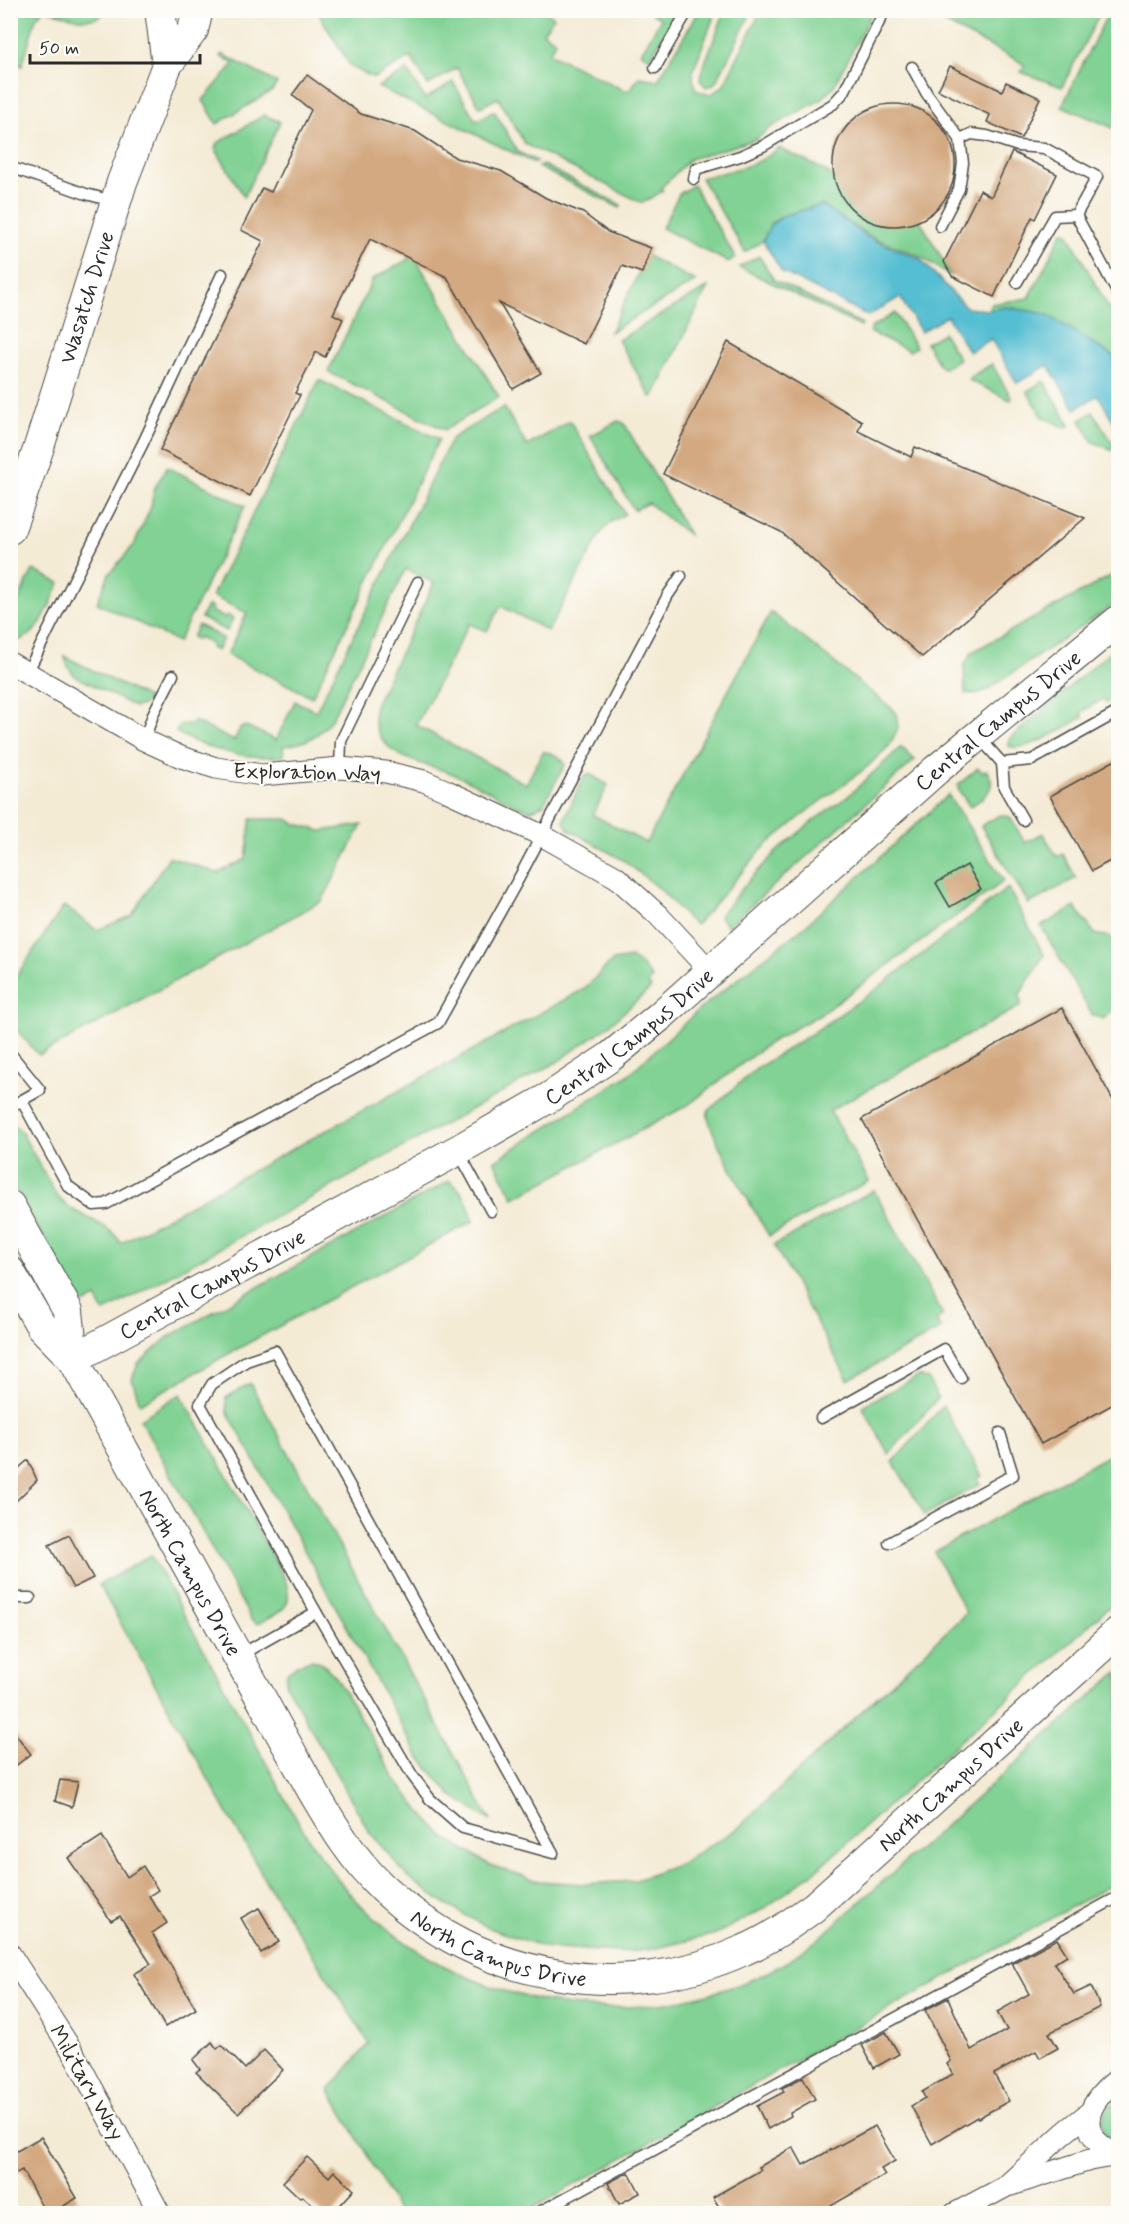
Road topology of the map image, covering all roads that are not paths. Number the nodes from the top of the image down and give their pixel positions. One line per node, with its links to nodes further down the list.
1 (162, 10): 5 (street, Wasatch Drive)
2 (198, 10): 5 (street, Wasatch Drive)
3 (688, 10): 7 (lane)
4 (885, 10): 10 (lane)
5 (167, 65): 11 (street, Wasatch Drive)
6 (912, 67): 8 (lane)
7 (656, 68)
8 (960, 139): 12 (lane); 13 (lane)
9 (10, 167): 11 (lane)
10 (694, 179)
11 (116, 202): 17 (street, Wasatch Drive)
12 (1076, 215): 15 (lane); 16 (lane)
13 (940, 226)
14 (222, 274): 21 (lane)
15 (1017, 282)
16 (1119, 294)
17 (10, 529)
18 (681, 576): 29 (lane)
19 (418, 582): 27 (lane)
20 (1119, 621): 24 (street, Central Campus Drive)
21 (19, 668): 25 (street, Exploration Way)
22 (173, 675): 25 (lane)
23 (1119, 712): 26 (lane)
24 (977, 735): 26 (lane); 30 (street, Central Campus Drive)
25 (144, 740): 27 (street, Exploration Way)
26 (1002, 763): 28 (lane)
27 (340, 768): 29 (street, Exploration Way)
28 (1023, 820)
29 (541, 835): 30 (street, Exploration Way); 32 (lane)
30 (710, 971): 34 (street, Central Campus Drive)
31 (10, 1053): 32 (lane)
32 (22, 1101): 33 (lane)
33 (10, 1107)
34 (458, 1150): 36 (lane); 38 (street, Central Campus Drive)
35 (10, 1206): 38 (street, North Campus Drive)
36 (491, 1211)
37 (10, 1272): 38 (street, North Campus Drive)
38 (73, 1359): 47 (street, North Campus Drive)
39 (961, 1378): 40 (lane)
40 (821, 1418)
41 (1000, 1433): 42 (lane)
42 (889, 1543)
43 (10, 1598): 44 (lane)
44 (30, 1598)
45 (316, 1612): 45 (lane); 47 (lane)
46 (1119, 1632): 47 (street, North Campus Drive)
47 (238, 1655)
48 (1119, 1897): 55 (lane)
49 (10, 1954): 54 (street, Military Way)
50 (1119, 2079): 51 (street)
51 (1090, 2112): 52 (street); 53 (street)
52 (1118, 2155): 53 (street)
53 (1005, 2187): 56 (street)
54 (160, 2214)
55 (536, 2214)
56 (954, 2214)

